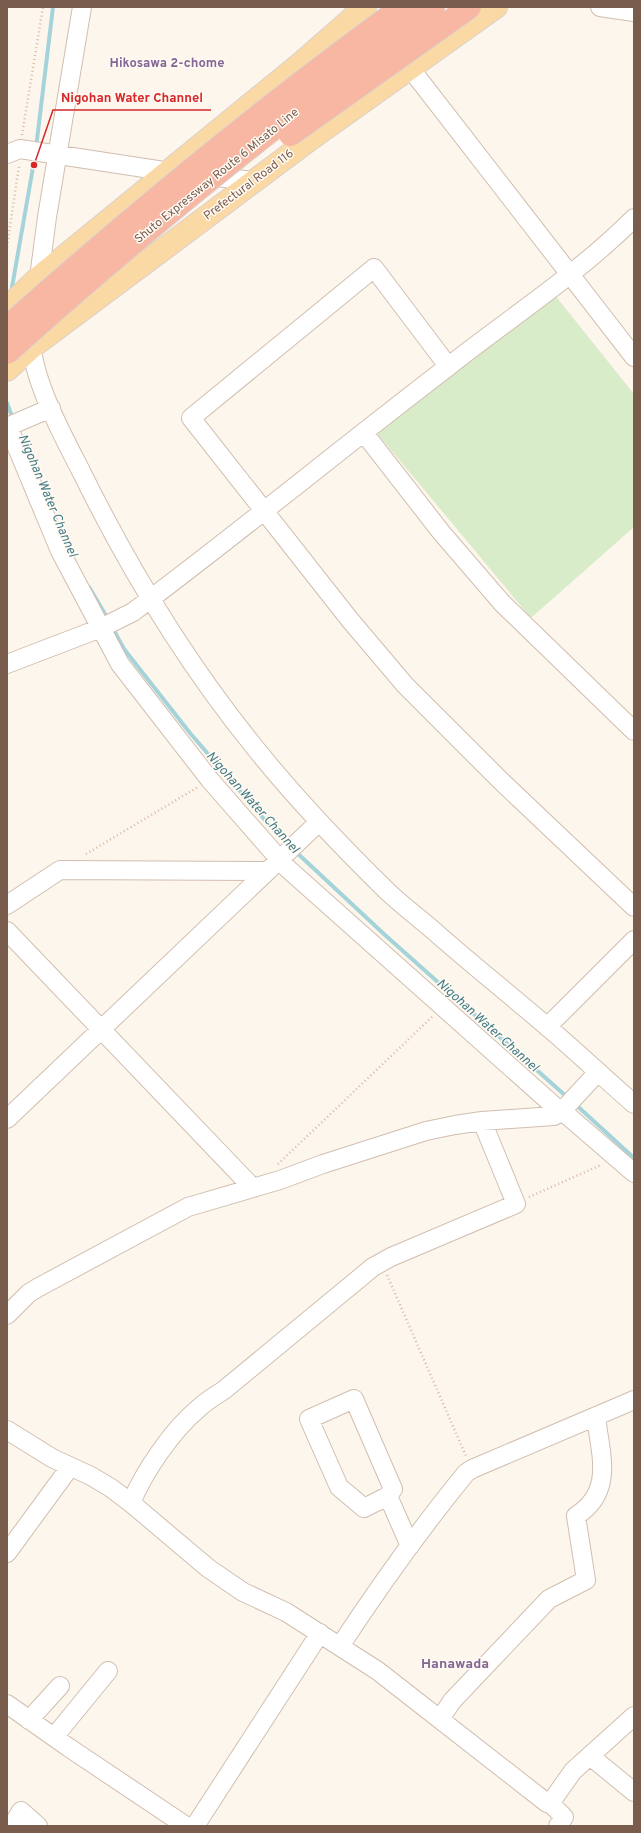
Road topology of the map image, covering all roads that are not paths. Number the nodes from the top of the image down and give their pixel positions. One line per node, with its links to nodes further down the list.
1 (82, 7): 12 (street)
2 (365, 7): 10 (main road)
3 (402, 7): 20 (highway, Shuto Expressway Route 6 Misato Line, bridge)
4 (434, 7): 16 (highway, Shuto Expressway Route 6 Misato Line, bridge)
5 (470, 7): 16 (highway, bridge)
6 (496, 7): 9 (main road, Prefectural Road 116)
7 (600, 7): 8 (street)
8 (634, 12)
9 (410, 68): 10 (street); 14 (main road, Prefectural Road 116); 17 (street)
10 (225, 125): 13 (main road)
11 (13, 152): 12 (street)
12 (57, 156): 13 (street); 18 (street)
13 (168, 172): 14 (street); 18 (main road)
14 (256, 181): 21 (main road, Prefectural Road 116)
15 (634, 218): 17 (street)
16 (98, 272): 22 (highway, Shuto Expressway Route 6 Misato Line, bridge)
17 (570, 275): 23 (street); 24 (street)
18 (39, 277): 19 (main road); 21 (street)
19 (7, 308)
20 (7, 328)
21 (31, 348): 25 (main road, Prefectural Road 116); 26 (street)
22 (7, 353)
23 (634, 358)
24 (448, 366): 28 (street); 29 (street)
25 (7, 370)
26 (51, 408): 27 (street); 30 (street)
27 (8, 426): 31 (street)
28 (364, 433): 29 (street); 33 (street)
29 (264, 511): 30 (street); 37 (street)
30 (151, 599): 31 (street); 34 (street)
31 (101, 628): 32 (street); 35 (street)
32 (7, 664)
33 (634, 731)
34 (319, 822): 35 (street); 40 (street)
35 (272, 866): 36 (street); 41 (street); 44 (street)
36 (7, 905)
37 (634, 907)
38 (7, 931): 41 (street)
39 (634, 940): 40 (street)
40 (547, 1027): 42 (street)
41 (101, 1029): 45 (street); 48 (street)
42 (592, 1078): 43 (street); 44 (street)
43 (634, 1104)
44 (561, 1112): 46 (street); 47 (street)
45 (7, 1119)
46 (482, 1121): 48 (street); 55 (street)
47 (634, 1173)
48 (253, 1188): 49 (street)
49 (7, 1315)
50 (634, 1402): 51 (street)
51 (596, 1416): 56 (street); 64 (street)
52 (7, 1430): 53 (street)
53 (70, 1467): 55 (street); 57 (street)
54 (388, 1496): 54 (street); 56 (street)
55 (132, 1503): 58 (street)
56 (410, 1546): 59 (street)
57 (7, 1553)
58 (320, 1634): 59 (street); 73 (street)
59 (340, 1646): 64 (street)
60 (108, 1671): 66 (street)
61 (60, 1686): 65 (street)
62 (7, 1704): 65 (street)
63 (634, 1716): 67 (street)
64 (440, 1719): 69 (street)
65 (29, 1720): 66 (street)
66 (54, 1737): 72 (street)
67 (590, 1756): 68 (street); 69 (street)
68 (634, 1792)
69 (550, 1803): 74 (street)
70 (12, 1826): 71 (street)
71 (38, 1826)
72 (186, 1826)
73 (195, 1826)
74 (558, 1826)

